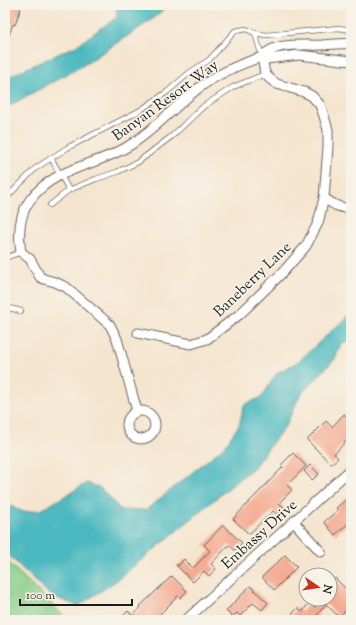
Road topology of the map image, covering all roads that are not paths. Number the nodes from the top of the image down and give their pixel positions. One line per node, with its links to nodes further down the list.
1 (351, 30): 2 (lane)
2 (255, 33): 6 (lane); 9 (lane)
3 (351, 43): 4 (street, Banyan Resort Way)
4 (320, 45): 5 (street); 6 (street, Banyan Resort Way)
5 (351, 48)
6 (262, 57): 7 (street, Banyan Resort Way); 8 (street); 10 (street, Banyan Resort Way)
7 (351, 61)
8 (265, 74): 11 (lane); 12 (street, Baneberry Lane)
9 (51, 158): 10 (lane); 13 (lane)
10 (61, 175): 11 (lane); 16 (street, Banyan Resort Way)
11 (70, 190): 14 (lane)
12 (324, 198): 15 (street); 20 (street, Baneberry Lane)
13 (5, 200)
14 (50, 205)
15 (351, 208)
16 (21, 252): 17 (lane); 21 (street)
17 (5, 258)
18 (5, 307): 19 (lane)
19 (21, 311)
20 (138, 333)
21 (137, 411)
22 (351, 469): 23 (street, Embassy Drive)
23 (294, 522): 24 (street); 25 (street, Embassy Drive)
24 (321, 552)
25 (192, 618)

